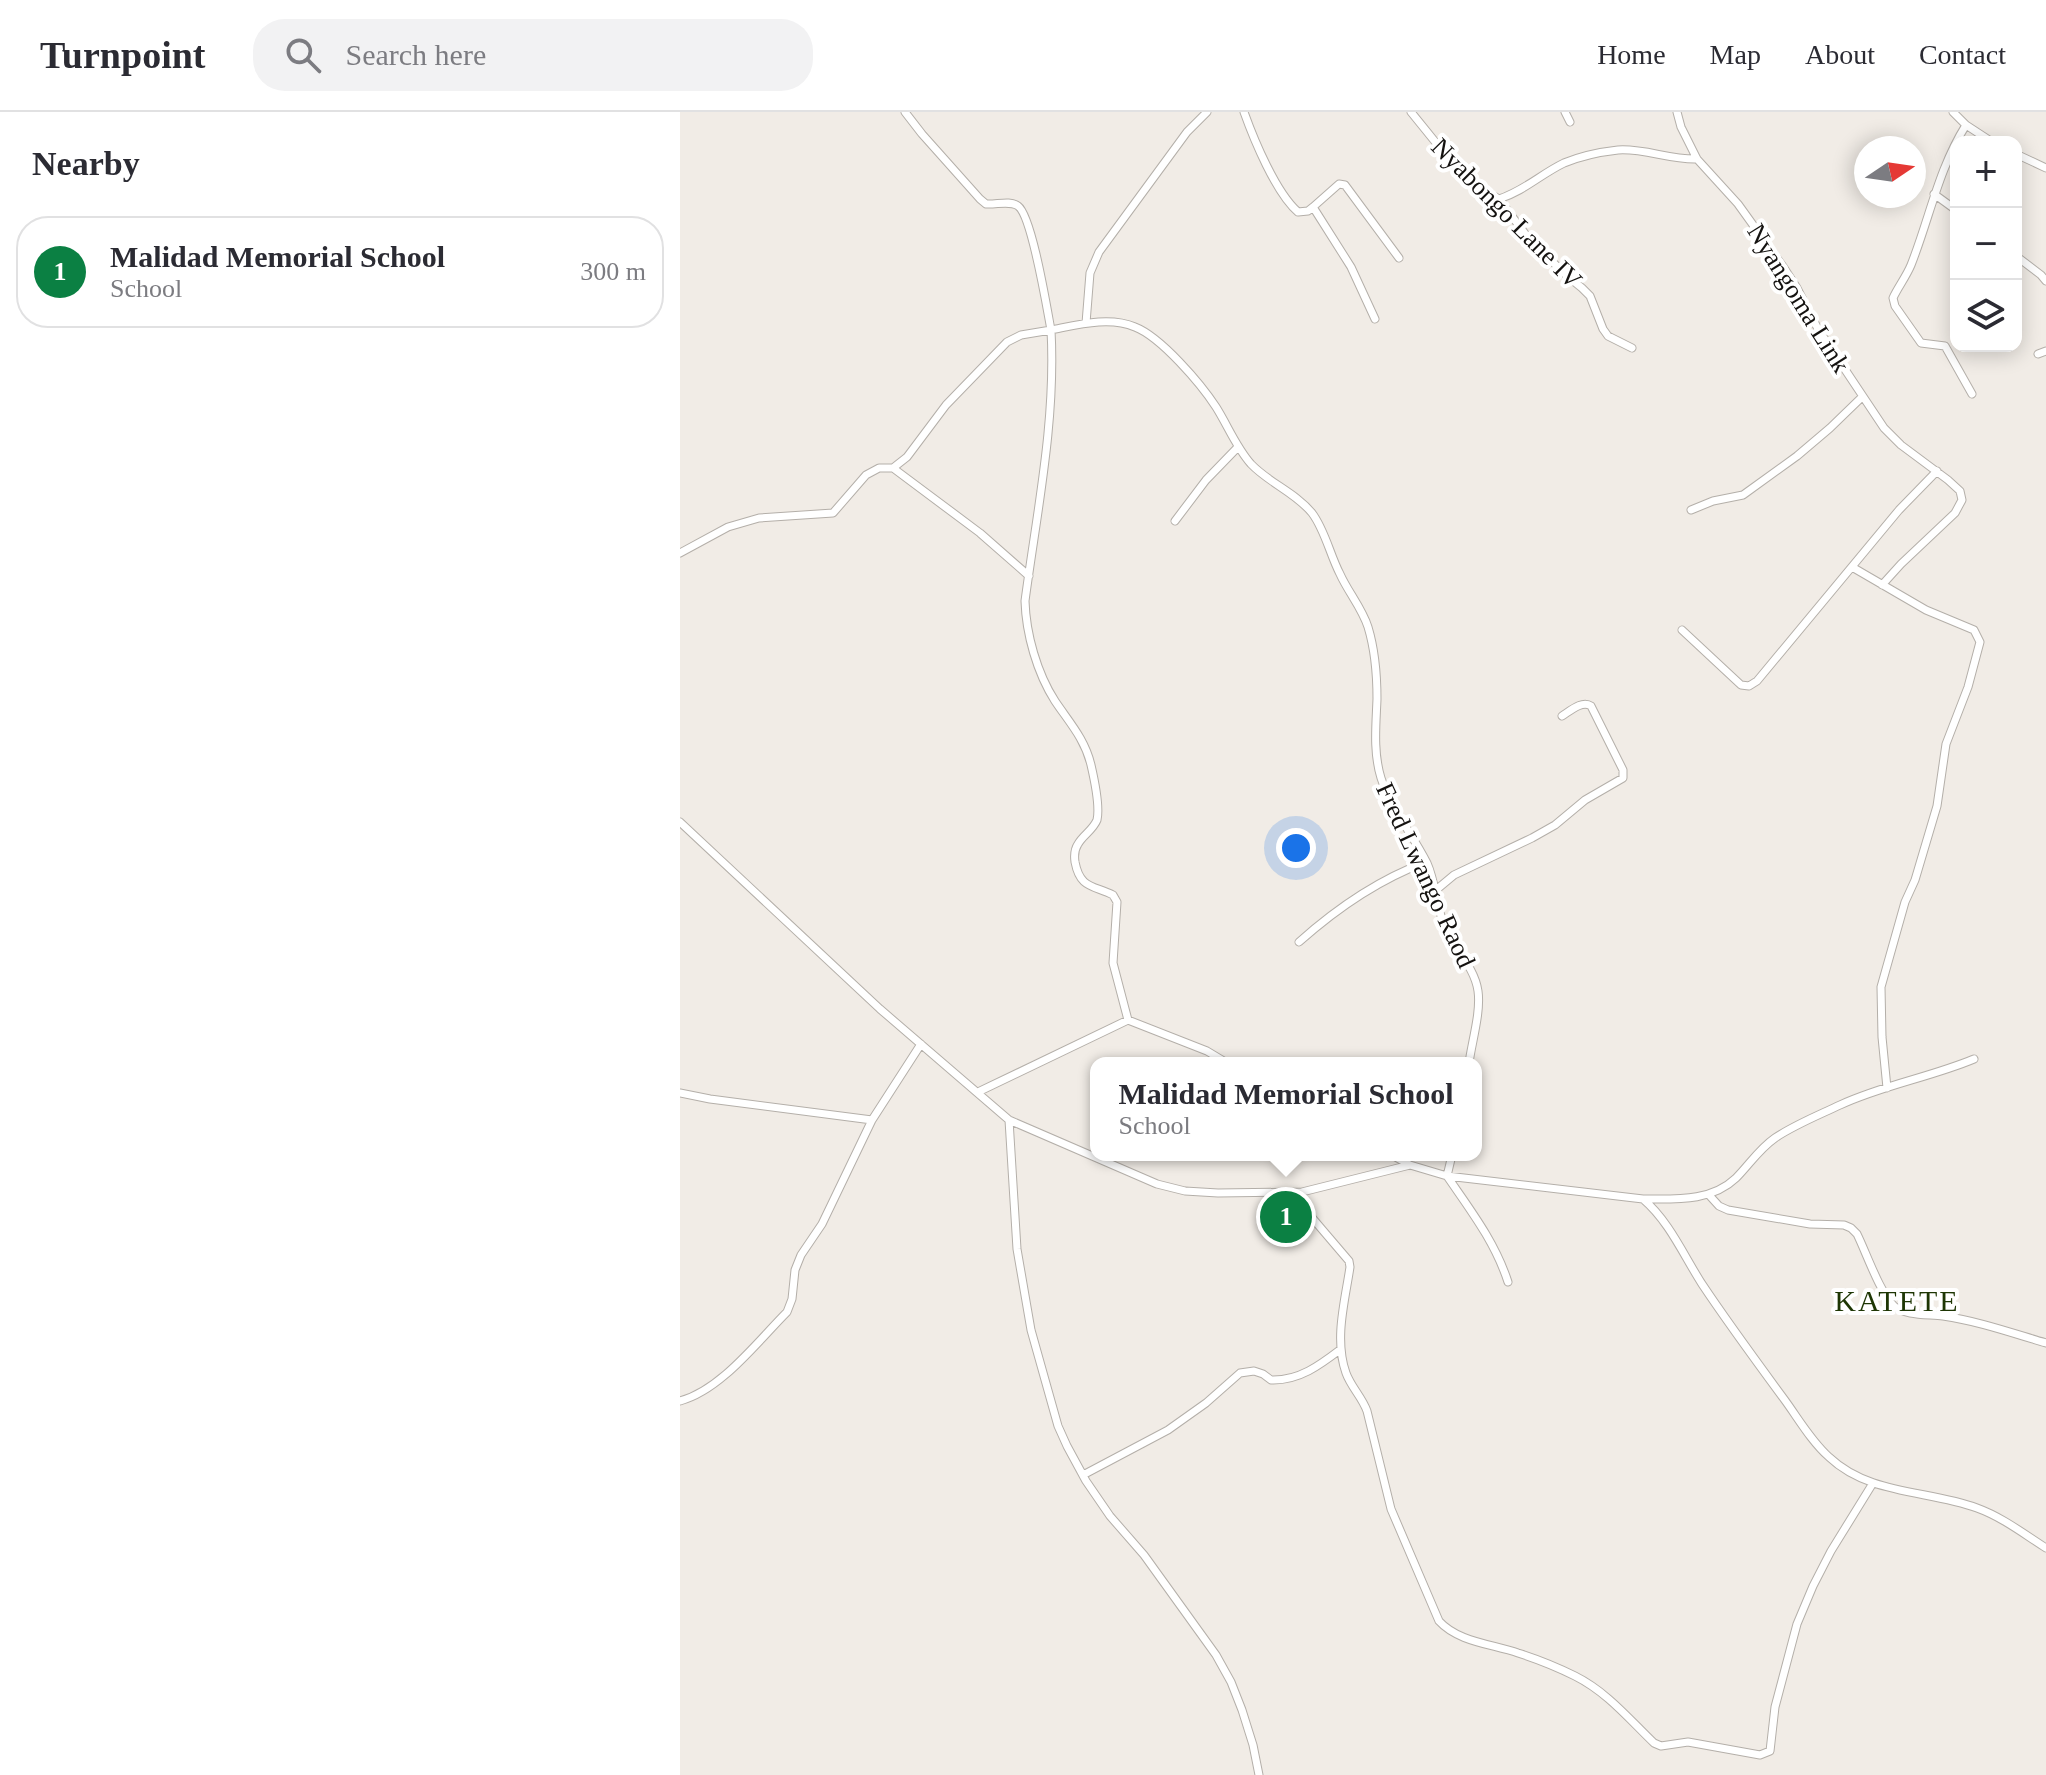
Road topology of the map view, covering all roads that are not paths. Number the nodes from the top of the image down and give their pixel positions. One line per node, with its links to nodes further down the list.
1 (905, 112): 23 (street)
2 (1207, 112): 22 (street)
3 (1244, 112): 16 (street)
4 (1411, 112): 15 (street, Nyabongo Lane IV)
5 (1565, 112): 8 (street)
6 (1677, 112): 12 (street, Nyangoma Link)
7 (1953, 112): 9 (street)
8 (1570, 122)
9 (1966, 125): 10 (street); 14 (street)
10 (1983, 136)
11 (2022, 157): 13 (street)
12 (1697, 159): 15 (street); 26 (street, Nyangoma Link)
13 (2046, 168)
14 (1934, 194): 17 (street); 25 (street)
15 (1499, 199): 24 (street, Nyabongo Lane IV)
16 (1313, 207): 18 (street); 21 (street)
17 (1953, 208)
18 (1399, 258)
19 (2022, 261): 20 (street)
20 (2046, 281)
21 (1375, 319)
22 (1086, 323): 23 (street, Fred Lwango Raod); 27 (street, Fred Lwango Raod)
23 (1051, 330): 28 (street, Fred Lwango Raod); 34 (street)
24 (1632, 348)
25 (1972, 394)
26 (1862, 397): 29 (street, Nyangoma Link); 30 (street)
27 (1238, 447): 31 (street); 39 (street, Fred Lwango Raod)
28 (893, 468): 32 (street); 34 (street)
29 (1937, 471): 33 (street); 35 (street, Nyangoma Link)
30 (1691, 510)
31 (1175, 521)
32 (680, 553)
33 (1852, 567): 35 (street); 36 (street)
34 (1029, 576): 42 (street)
35 (1882, 585): 47 (street)
36 (1682, 630)
37 (1562, 716): 40 (street)
38 (680, 822): 43 (street)
39 (1426, 862): 40 (street, Fred Lwango Raod); 41 (street)
40 (1436, 890): 45 (street, Fred Lwango Raod)
41 (1299, 942)
42 (1128, 1020): 44 (street); 48 (street)
43 (921, 1044): 48 (street); 50 (street)
44 (1217, 1057)
45 (1470, 1057)
46 (1974, 1059): 47 (street)
47 (1887, 1088): 59 (street)
48 (978, 1092): 51 (street)
49 (680, 1093): 50 (street)
50 (872, 1120): 64 (street)
51 (1009, 1120): 52 (street); 65 (street)
52 (1090, 1154)
53 (1106, 1161): 58 (street)
54 (1403, 1161): 56 (street)
55 (1451, 1161): 57 (street)
56 (1410, 1165): 57 (street); 58 (street)
57 (1447, 1176): 60 (street); 61 (street)
58 (1291, 1193): 63 (street)
59 (1709, 1195): 60 (street); 62 (street)
60 (1643, 1199): 66 (street)
61 (1508, 1282)
62 (2046, 1343)
63 (1341, 1349): 65 (street); 66 (street)
64 (680, 1401)
65 (1083, 1475): 68 (street)
66 (1873, 1483): 67 (street)
67 (2046, 1548)
68 (1259, 1775)

